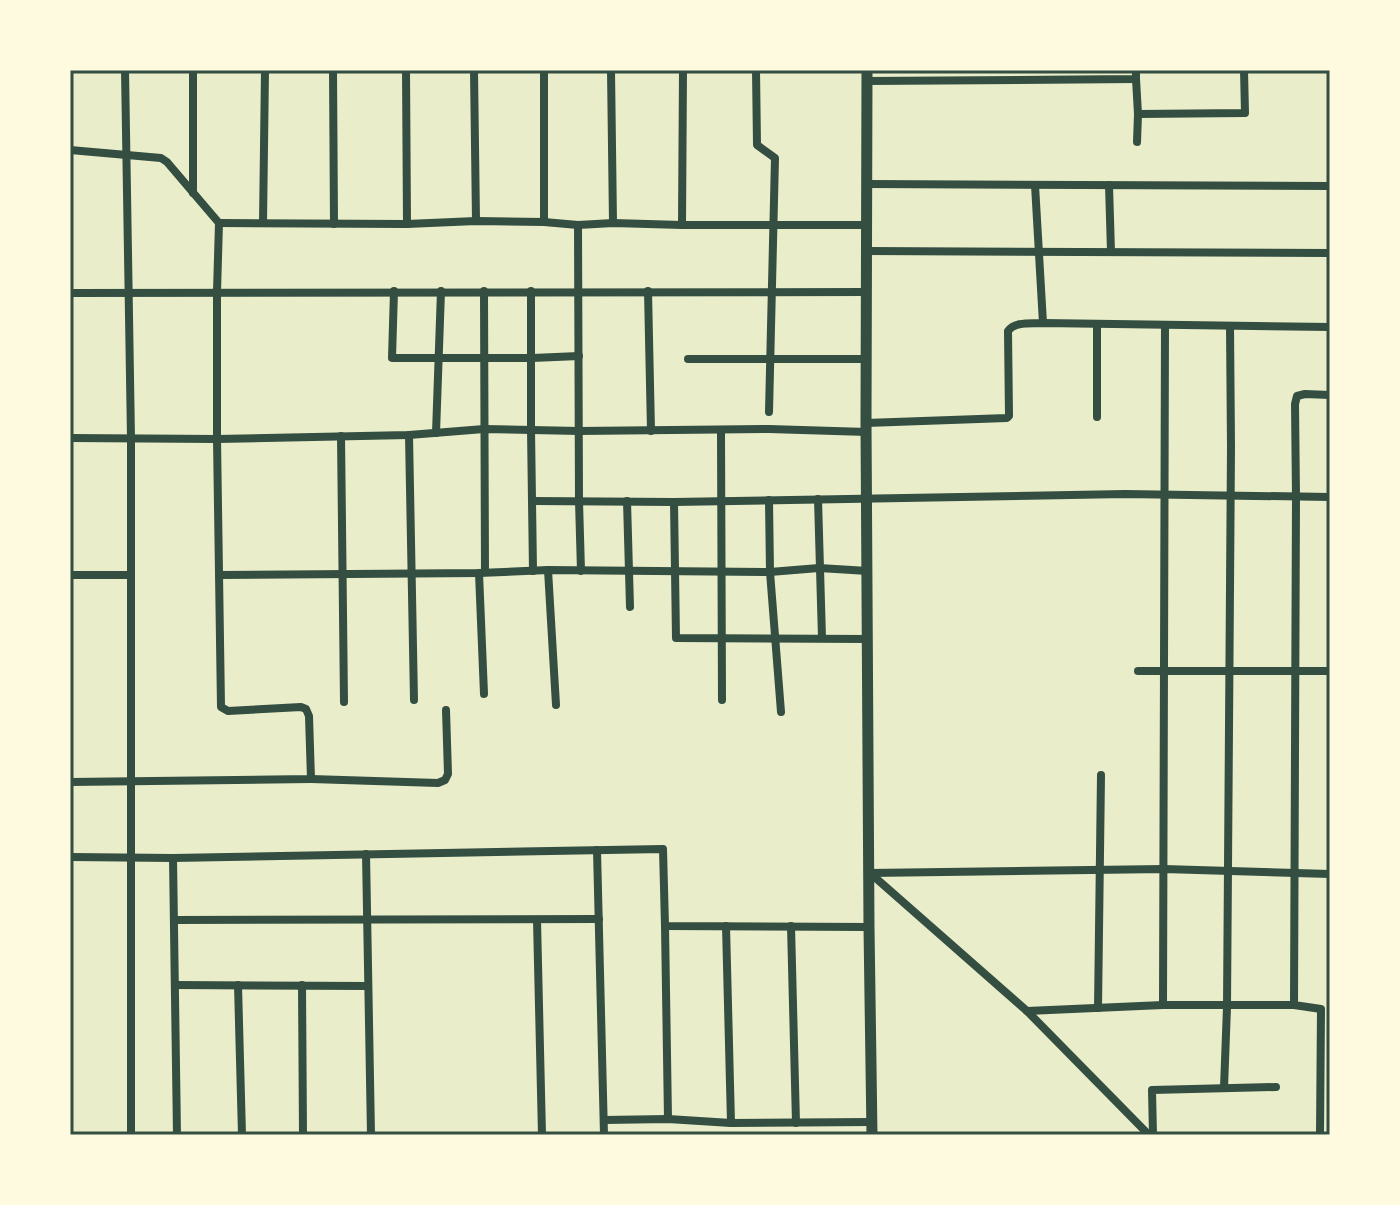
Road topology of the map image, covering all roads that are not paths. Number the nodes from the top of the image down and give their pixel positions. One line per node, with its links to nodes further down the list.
1 (125, 70): 19 (street)
2 (193, 70): 24 (street)
3 (265, 70): 28 (street)
4 (333, 70): 30 (street)
5 (406, 70): 31 (street)
6 (474, 70): 25 (street)
7 (544, 70): 26 (street)
8 (611, 70): 29 (street)
9 (683, 70): 33 (street)
10 (756, 70): 34 (street)
11 (1028, 70): 15 (street)
12 (1244, 70): 16 (street)
13 (1136, 75): 15 (street); 16 (street)
14 (867, 76): 15 (street); 20 (street)
15 (1028, 81)
16 (1138, 114): 17 (street)
17 (1137, 142)
18 (70, 150): 19 (street)
19 (126, 154): 24 (street); 47 (street)
20 (867, 184): 21 (street); 35 (street)
21 (1035, 185): 22 (street); 37 (street)
22 (1109, 185): 23 (street); 38 (street)
23 (1330, 186)
24 (193, 194): 27 (street)
25 (476, 221): 26 (street); 31 (street)
26 (544, 222): 32 (street)
27 (219, 223): 28 (street); 48 (street)
28 (263, 223): 30 (street)
29 (613, 223): 32 (street); 33 (street)
30 (334, 224): 31 (street)
31 (407, 224)
32 (578, 225): 44 (street)
33 (682, 225): 34 (street)
34 (773, 225): 35 (street); 46 (street)
35 (867, 225): 36 (street)
36 (867, 251): 37 (street); 49 (street)
37 (1040, 252): 38 (street); 51 (street)
38 (1111, 252): 39 (street)
39 (1330, 253)
40 (394, 291): 41 (street); 48 (street); 57 (street)
41 (441, 291): 42 (street); 57 (street)
42 (484, 291): 43 (street); 58 (street)
43 (531, 291): 44 (street); 59 (street)
44 (579, 291): 45 (street); 56 (street)
45 (648, 291): 46 (street); 70 (street)
46 (772, 291): 49 (street); 61 (street)
47 (127, 292): 48 (street); 50 (street); 76 (street)
48 (217, 292): 77 (street)
49 (867, 292): 62 (street)
50 (70, 293)
51 (1043, 323): 52 (street); 66 (street)
52 (1097, 324): 53 (street); 65 (street)
53 (1165, 325): 54 (street); 78 (street)
54 (1230, 326): 55 (street); 79 (street)
55 (1330, 327)
56 (579, 356): 59 (street); 69 (street)
57 (438, 358): 58 (street); 72 (street)
58 (485, 358): 59 (street); 67 (street)
59 (532, 358): 68 (street)
60 (688, 359): 61 (street)
61 (770, 359): 62 (street); 64 (street)
62 (867, 359): 66 (street)
63 (1330, 395): 81 (street)
64 (769, 412)
65 (1097, 417)
66 (866, 428): 71 (street); 80 (street)
67 (484, 429): 68 (street); 72 (street); 98 (street)
68 (531, 430): 69 (street); 85 (street)
69 (579, 431): 70 (street); 86 (street)
70 (651, 431): 71 (street)
71 (721, 431): 88 (street)
72 (436, 433): 73 (street)
73 (409, 435): 74 (street); 100 (street)
74 (341, 436): 77 (street); 101 (street)
75 (70, 438): 76 (street)
76 (131, 438): 77 (street); 103 (street)
77 (217, 439): 104 (street)
78 (1164, 495): 79 (street); 80 (street); 111 (street)
79 (1230, 496): 81 (street); 112 (street)
80 (868, 497): 83 (street); 97 (street)
81 (1296, 497): 82 (street); 113 (street)
82 (1330, 497)
83 (818, 499): 84 (street); 90 (street)
84 (769, 500): 88 (street); 99 (street)
85 (533, 501): 86 (street); 92 (street)
86 (579, 501): 87 (street); 93 (street)
87 (627, 501): 89 (street); 94 (street)
88 (721, 501): 89 (street); 96 (street)
89 (674, 502): 95 (street)
90 (819, 568): 97 (street); 99 (street); 108 (street)
91 (548, 570): 92 (street); 93 (street); 119 (street)
92 (533, 571): 98 (street)
93 (581, 571): 94 (street)
94 (628, 571): 95 (street); 105 (street)
95 (676, 571): 96 (street); 106 (street)
96 (722, 571): 99 (street); 106 (street)
97 (868, 571): 109 (street)
98 (482, 572): 100 (street); 115 (street)
99 (770, 572): 107 (street)
100 (412, 573): 101 (street); 116 (street)
101 (343, 574): 104 (street); 118 (street)
102 (70, 575): 103 (street)
103 (131, 575): 125 (street)
104 (219, 575): 123 (street)
105 (630, 607)
106 (722, 637): 107 (street); 117 (street)
107 (774, 638): 108 (street); 121 (street)
108 (822, 638): 109 (street)
109 (868, 639): 134 (street)
110 (1138, 671): 111 (street)
111 (1163, 671): 112 (street); 131 (street)
112 (1229, 671): 113 (street); 133 (street)
113 (1296, 671): 114 (street); 135 (street)
114 (1330, 671)
115 (484, 694)
116 (414, 700)
117 (722, 700)
118 (344, 702)
119 (556, 705)
120 (446, 710): 123 (street)
121 (781, 712)
122 (1101, 775): 132 (street)
123 (311, 779): 125 (street)
124 (70, 782): 125 (street)
125 (131, 782): 129 (street)
126 (597, 850): 127 (street); 137 (street); 141 (street)
127 (366, 854): 130 (street); 139 (street)
128 (70, 857): 129 (street)
129 (131, 857): 130 (street); 162 (street)
130 (173, 858): 138 (street)
131 (1164, 869): 132 (street); 133 (street); 149 (street)
132 (1100, 870): 134 (street); 152 (street)
133 (1228, 872): 135 (street); 151 (street)
134 (869, 873): 144 (street); 154 (street)
135 (1295, 874): 136 (street); 150 (street)
136 (1330, 874)
137 (599, 919): 140 (street); 158 (street)
138 (174, 920): 139 (street); 145 (street)
139 (367, 920): 140 (street); 148 (street)
140 (537, 920): 167 (street)
141 (665, 926): 142 (street); 157 (street)
142 (726, 926): 143 (street); 159 (street)
143 (791, 926): 144 (street); 160 (street)
144 (869, 927): 161 (street)
145 (175, 985): 146 (street); 163 (street)
146 (238, 985): 147 (street); 164 (street)
147 (302, 985): 148 (street); 165 (street)
148 (368, 986): 166 (street)
149 (1163, 1005): 151 (street); 152 (street)
150 (1294, 1005): 151 (street); 153 (street)
151 (1227, 1007): 156 (street)
152 (1098, 1008): 154 (street)
153 (1326, 1009): 170 (street)
154 (1027, 1011): 169 (street)
155 (1276, 1087): 156 (street)
156 (1224, 1088): 169 (street)
157 (668, 1119): 158 (street); 159 (street)
158 (604, 1120): 168 (street)
159 (731, 1123): 160 (street)
160 (796, 1123): 161 (street)
161 (872, 1129)
162 (131, 1135)
163 (177, 1135)
164 (242, 1135)
165 (303, 1135)
166 (371, 1135)
167 (542, 1135)
168 (604, 1135)
169 (1151, 1135)
170 (1320, 1135)

